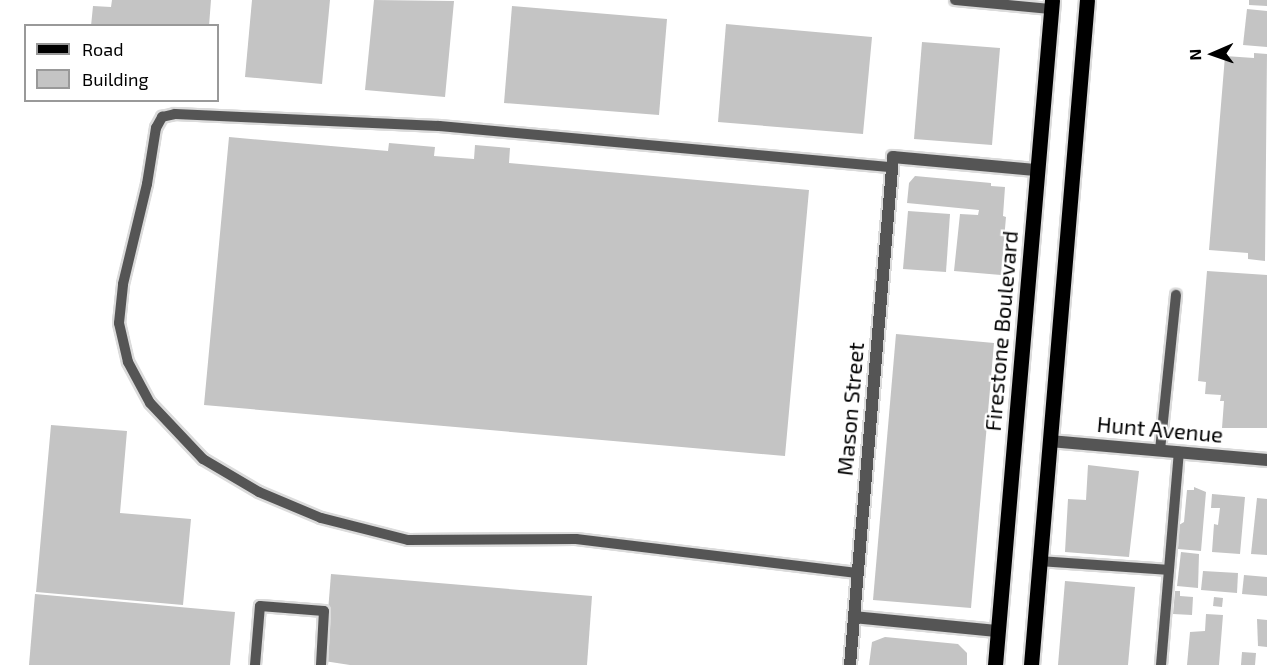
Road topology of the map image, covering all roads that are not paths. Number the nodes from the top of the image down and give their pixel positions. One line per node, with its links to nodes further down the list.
1 (954, 0): 3 (lane)
2 (1087, 0): 7 (main road)
3 (1052, 4): 5 (main road, Firestone Boulevard)
4 (893, 162): 5 (street); 13 (street, Mason Street); 13 (lane)
5 (1037, 170): 15 (main road, Firestone Boulevard)
6 (1176, 295): 8 (lane)
7 (1050, 441): 8 (street, Hunt Avenue); 11 (main road)
8 (1160, 450): 9 (street, Hunt Avenue)
9 (1179, 452): 10 (street, Hunt Avenue); 12 (lane)
10 (1267, 460)
11 (1040, 561): 12 (lane); 20 (main road)
12 (1169, 570): 21 (lane)
13 (857, 573): 14 (street, Mason Street)
14 (854, 616): 15 (street); 18 (street, Mason Street)
15 (998, 632): 19 (main road, Firestone Boulevard)
16 (255, 665): 17 (lane)
17 (321, 665)
18 (850, 665)
19 (995, 665)
20 (1031, 665)
21 (1161, 665)

